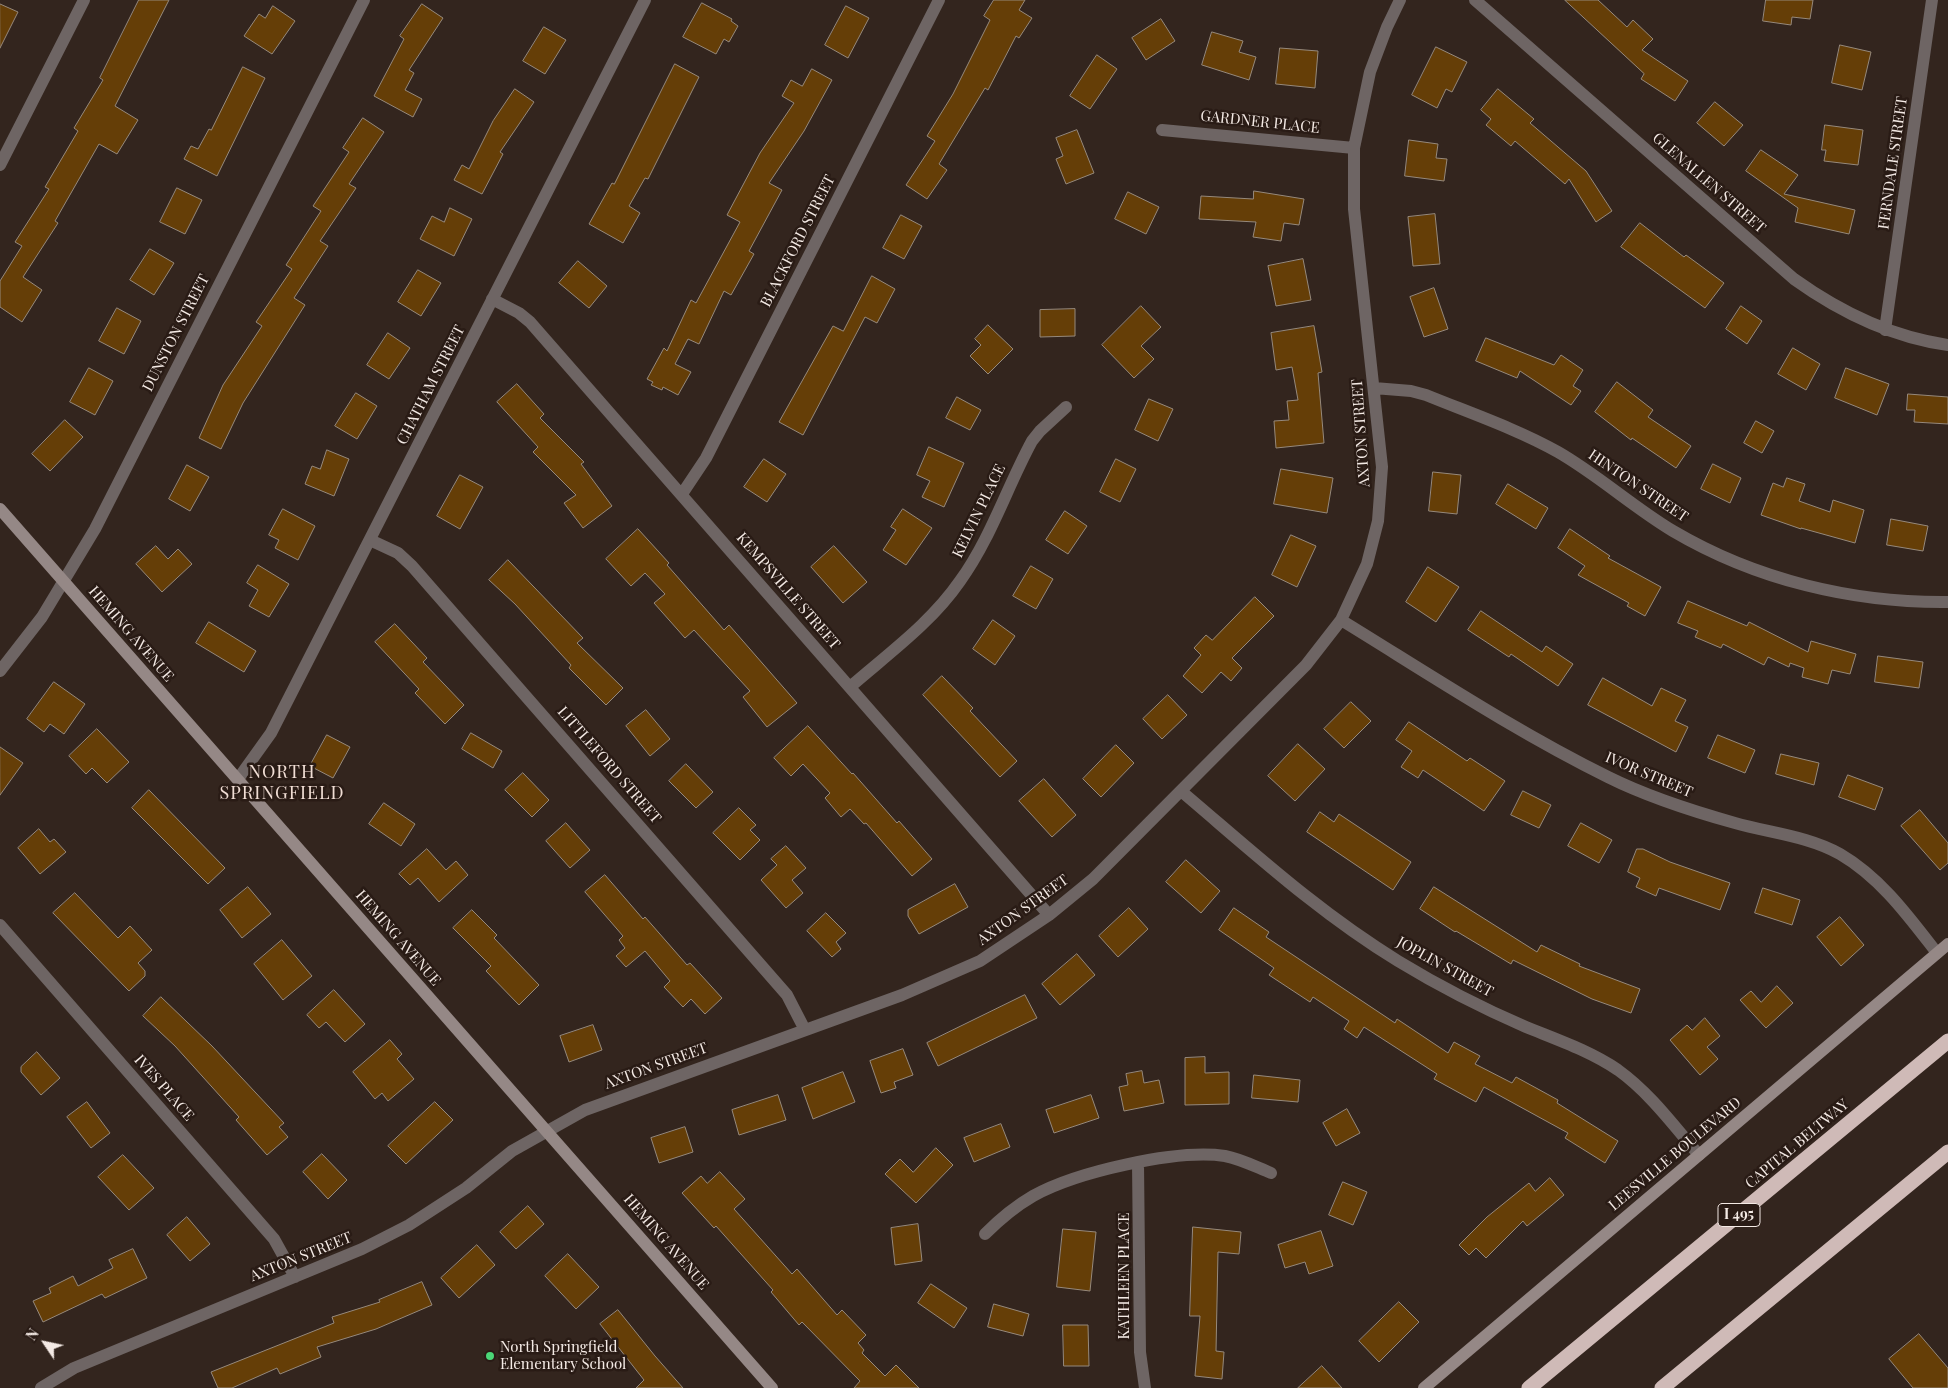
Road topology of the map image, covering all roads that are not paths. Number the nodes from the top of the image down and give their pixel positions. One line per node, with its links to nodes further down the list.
1 (84, 0): 10 (street)
2 (364, 0): 19 (street, DUNSTON STREET)
3 (645, 0): 11 (street, CHATHAM STREET)
4 (939, 0): 16 (street, BLACKFORD STREET)
5 (1400, 0): 9 (street, AXTON STREET)
6 (1475, 0): 12 (street, GLENALLEN STREET)
7 (1932, 0): 12 (street, FERNDALE STREET)
8 (1162, 130): 9 (street, GARDNER PLACE)
9 (1354, 148): 14 (street, AXTON STREET)
10 (0, 165)
11 (492, 299): 16 (street, KEMPSVILLE STREET); 18 (street, CHATHAM STREET)
12 (1885, 330): 13 (street, GLENALLEN STREET)
13 (1948, 345)
14 (1374, 388): 20 (street, HINTON STREET); 21 (street, AXTON STREET)
15 (1066, 407): 23 (street, KELVIN PLACE)
16 (682, 494): 23 (street, KEMPSVILLE STREET)
17 (0, 509): 19 (street, HEMING AVENUE)
18 (370, 540): 24 (street, CHATHAM STREET); 30 (street, LITTLEFORD STREET)
19 (63, 581): 22 (street, DUNSTON STREET); 24 (street, HEMING AVENUE)
20 (1948, 602)
21 (1341, 620): 25 (street, AXTON STREET); 29 (street, IVOR STREET)
22 (0, 672)
23 (850, 687): 26 (street, KEMPSVILLE STREET)
24 (238, 780): 32 (street, HEMING AVENUE)
25 (1181, 791): 26 (street, AXTON STREET); 34 (street, JOPLIN STREET)
26 (1049, 914): 30 (street, AXTON STREET)
27 (0, 925): 38 (street, IVES PLACE)
28 (1948, 944): 29 (street, LEESVILLE BOULEVARD)
29 (1937, 953): 34 (street, LEESVILLE BOULEVARD)
30 (805, 1030): 32 (street, AXTON STREET)
31 (1948, 1041): 43 (highway, CAPITAL BELTWAY / I 495)
32 (547, 1132): 38 (street, AXTON STREET); 40 (street, HEMING AVENUE)
33 (1948, 1152): 44 (highway)
34 (1699, 1156): 42 (street, LEESVILLE BOULEVARD)
35 (1138, 1163): 36 (street); 37 (street); 41 (street, KATHLEEN PLACE)
36 (1271, 1173)
37 (985, 1234)
38 (295, 1277): 39 (street, AXTON STREET)
39 (41, 1388)
40 (772, 1388)
41 (1145, 1388)
42 (1424, 1388)
43 (1529, 1388)
44 (1662, 1388)

